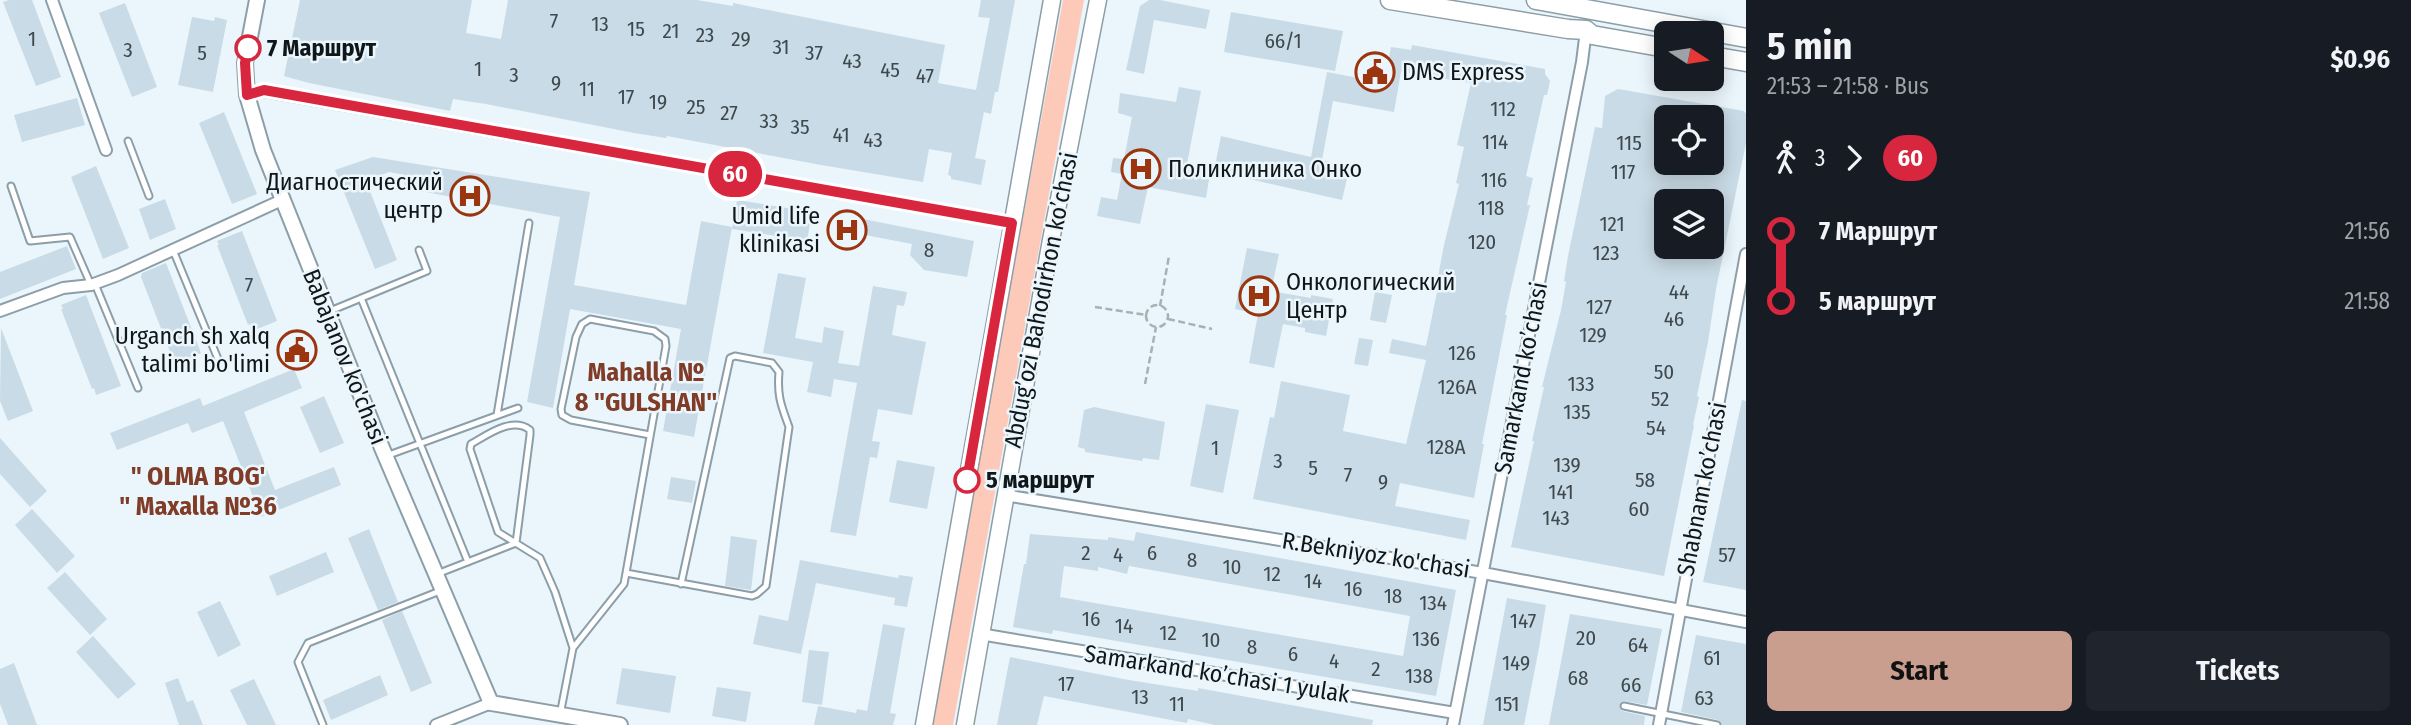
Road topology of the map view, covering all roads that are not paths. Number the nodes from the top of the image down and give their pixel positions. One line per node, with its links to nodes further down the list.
1 (52, 0): 15 (street)
2 (257, 0): 13 (street, Babajanov ko'chasi)
3 (1052, 0): 20 (main road, Abdug’ozi Bahodirhon ko’chasi)
4 (1098, 0): 35 (main road, Abdug’ozi Bahodirhon ko’chasi)
5 (1390, 0): 8 (main road)
6 (1536, 0): 7 (main road)
7 (1589, 5): 9 (main road)
8 (1586, 30): 10 (main road); 39 (street, Samarkand ko’chasi)
9 (1746, 38)
10 (1654, 46)
11 (1724, 58): 12 (main road)
12 (1746, 62)
13 (247, 95): 18 (street, Babajanov ko'chasi); 20 (street)
14 (128, 141): 17 (lane)
15 (106, 150)
16 (10, 187): 24 (lane)
17 (149, 195)
18 (282, 200): 21 (street); 27 (street, Babajanov ko'chasi)
19 (529, 223): 31 (lane)
20 (1012, 223): 55 (main road, Abdug’ozi Bahodirhon ko’chasi)
21 (173, 250): 24 (street); 28 (lane)
22 (419, 250): 25 (lane)
23 (1746, 254): 43 (street, Shabnam ko’chasi)
24 (93, 284): 26 (street); 29 (lane)
25 (362, 298): 27 (lane); 33 (lane)
26 (0, 310)
27 (327, 312): 34 (street, Babajanov ko'chasi)
28 (218, 359)
29 (138, 388)
30 (518, 408): 31 (lane)
31 (497, 415): 33 (lane)
32 (650, 435): 32 (lane); 38 (lane)
33 (422, 442): 34 (lane); 37 (lane)
34 (386, 456): 40 (street, Babajanov ko'chasi)
35 (1004, 495): 39 (street, R.Bekniyoz ko'chasi); 45 (main road, Abdug’ozi Bahodirhon ko’chasi)
36 (516, 543): 36 (lane); 37 (lane); 46 (lane)
37 (468, 562): 40 (lane)
38 (626, 573): 41 (lane); 46 (lane)
39 (1483, 573): 43 (street, R.Bekniyoz ko'chasi); 49 (street, Samarkand ko’chasi)
40 (437, 574): 42 (street, Babajanov ko'chasi)
41 (681, 584): 41 (lane)
42 (444, 590): 47 (street, Babajanov ko'chasi); 52 (lane)
43 (1679, 609): 44 (street, R.Bekniyoz ko'chasi); 51 (street, Shabnam ko’chasi)
44 (1746, 622)
45 (979, 634): 49 (street, Samarkand ko’chasi 1 yulak); 56 (main road, Abdug’ozi Bahodirhon ko’chasi)
46 (573, 648): 50 (lane)
47 (491, 703): 50 (street); 53 (street)
48 (1624, 706): 51 (lane)
49 (1455, 713): 57 (street, Samarkand ko’chasi)
50 (560, 715): 54 (street)
51 (1660, 719): 58 (lane)
52 (323, 725)
53 (436, 725)
54 (620, 725)
55 (924, 725)
56 (965, 725)
57 (1453, 725)
58 (1717, 725)

